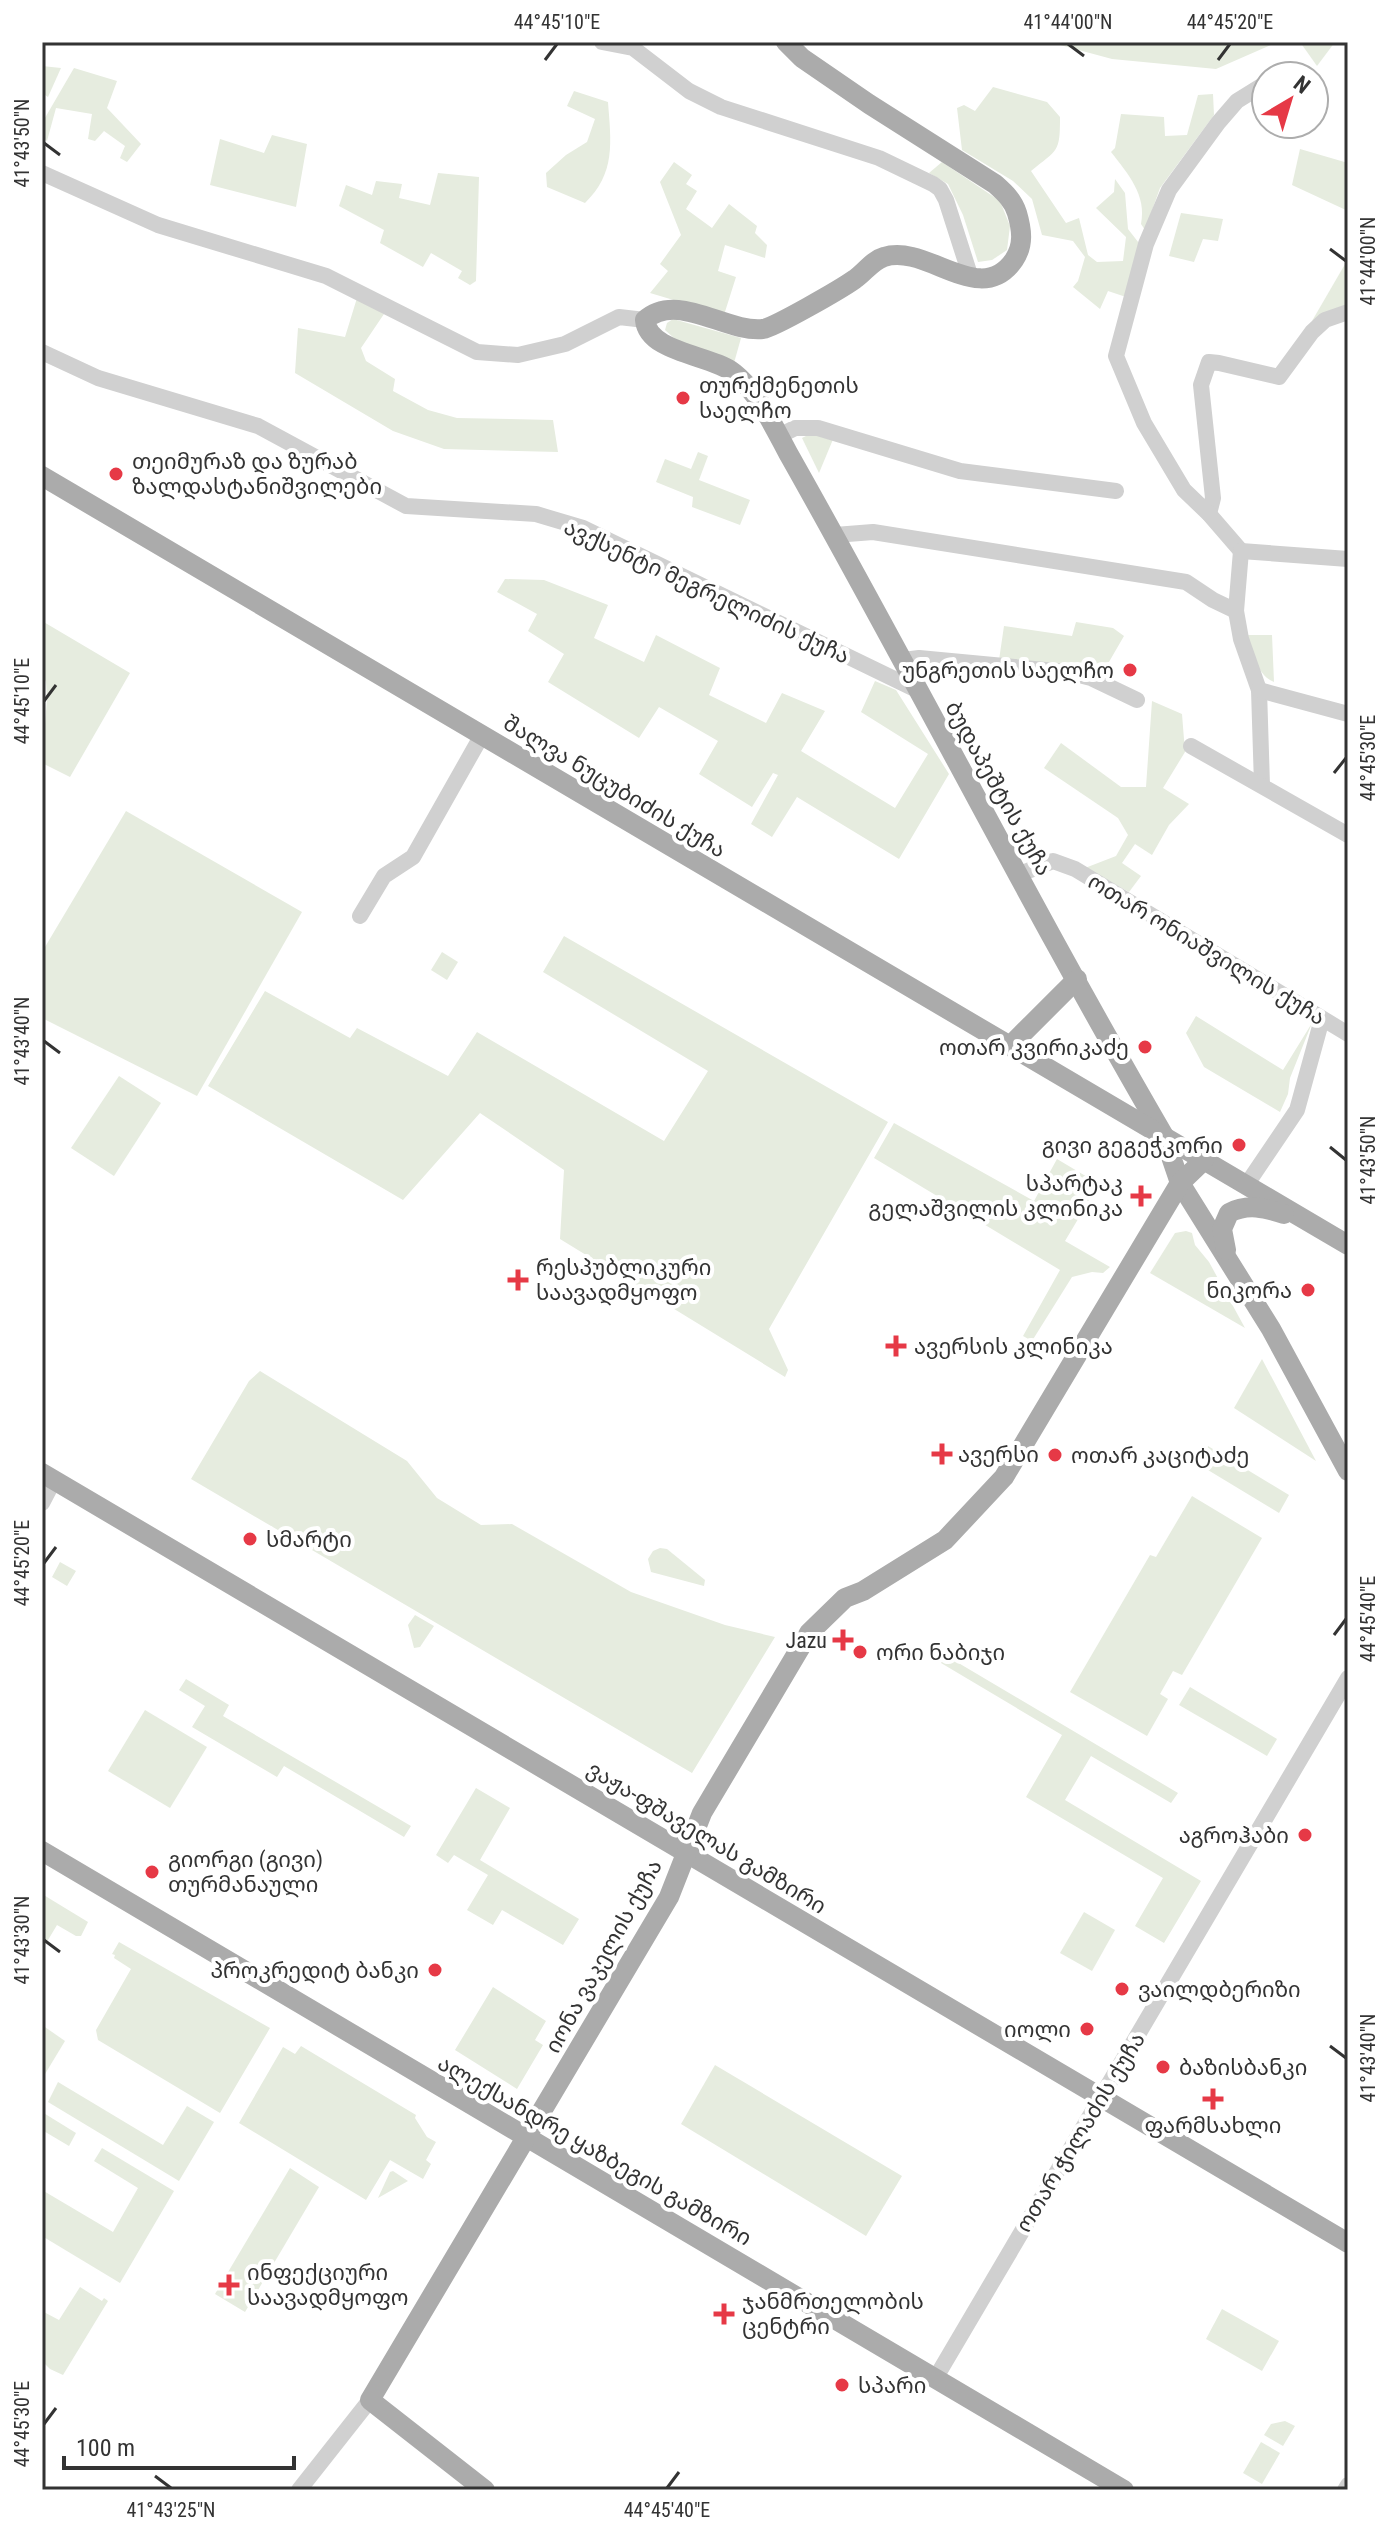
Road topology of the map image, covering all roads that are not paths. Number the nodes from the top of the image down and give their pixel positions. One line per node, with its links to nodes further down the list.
1 (602, 42): 5 (street)
2 (786, 42): 5 (main road)
3 (1250, 93): 12 (street)
4 (42, 173): 7 (street)
5 (971, 278): 7 (main road)
6 (1348, 312): 12 (street)
7 (645, 320): 9 (main road, ბუდაპეშტის ქუჩა)
8 (42, 352): 19 (street, ავქსენტი მეგრელიძის ქუჩა)
9 (779, 436): 11 (street); 13 (main road, ბუდაპეშტის ქუჩა)
10 (42, 476): 22 (main road, შალვა ნუცუბიძის ქუჩა)
11 (1116, 491)
12 (1209, 514): 14 (street)
13 (835, 535): 16 (street); 17 (main road, ბუდაპეშტის ქუჩა)
14 (1241, 551): 15 (street); 16 (street)
15 (1348, 559)
16 (1236, 611): 18 (street)
17 (903, 660): 19 (main road, ბუდაპეშტის ქუჩა); 20 (street)
18 (1259, 690): 21 (street); 24 (street)
19 (919, 691): 26 (main road, ბუდაპეშტის ქუჩა)
20 (1137, 700)
21 (1348, 714)
22 (482, 735): 27 (street); 31 (main road, შალვა ნუცუბიძის ქუჩა)
23 (1191, 746): 24 (street)
24 (1262, 785): 25 (street)
25 (1348, 835)
26 (1020, 874): 28 (main road, ბუდაპეშტის ქუჩა); 29 (street, ოთარ ონიაშვილის ქუჩა)
27 (360, 916)
28 (1077, 979): 31 (main road); 32 (main road, ბუდაპეშტის ქუჩა)
29 (1322, 1019): 30 (street, ოთარ ონიაშვილის ქუჩა); 35 (street)
30 (1348, 1034)
31 (1010, 1046): 32 (main road, შალვა ნუცუბიძის ქუჩა)
32 (1164, 1136): 33 (main road, შალვა ნუცუბიძის ქუჩა); 34 (main road, ბუდაპეშტის ქუჩა)
33 (1204, 1160): 34 (main road, იონა ვაკელის ქუჩა); 35 (main road, შალვა ნუცუბიძის ქუჩა)
34 (1180, 1183): 38 (main road, ბუდაპეშტის ქუჩა); 44 (main road, იონა ვაკელის ქუჩა)
35 (1247, 1184): 36 (main road, შალვა ნუცუბიძის ქუჩა)
36 (1310, 1223): 37 (main road); 38 (main road)
37 (1348, 1245)
38 (1228, 1257): 39 (main road, ბუდაპეშტის ქუჩა)
39 (1348, 1471)
40 (48, 1476): 41 (street); 44 (main road, ვაჟა-ფშაველას გამზირი)
41 (42, 1503)
42 (1348, 1678): 45 (street, ოთარ ჭილაძის ქუჩა)
43 (42, 1851): 46 (main road, ალექსანდრე ყაზბეგის გამზირი)
44 (687, 1853): 45 (main road, ვაჟა-ფშაველას გამზირი); 46 (main road, იონა ვაკელის ქუჩა)
45 (1100, 2097): 47 (main road, ვაჟა-ფშაველას გამზირი); 48 (street, ოთარ ჭილაძის ქუჩა)
46 (527, 2138): 48 (main road, ალექსანდრე ყაზბეგის გამზირი); 49 (main road, იონა ვაკელის ქუჩა)
47 (1348, 2243)
48 (935, 2379): 52 (main road, ალექსანდრე ყაზბეგის გამზირი)
49 (370, 2400): 50 (street); 51 (main road)
50 (299, 2490)
51 (485, 2490)
52 (1124, 2490)

